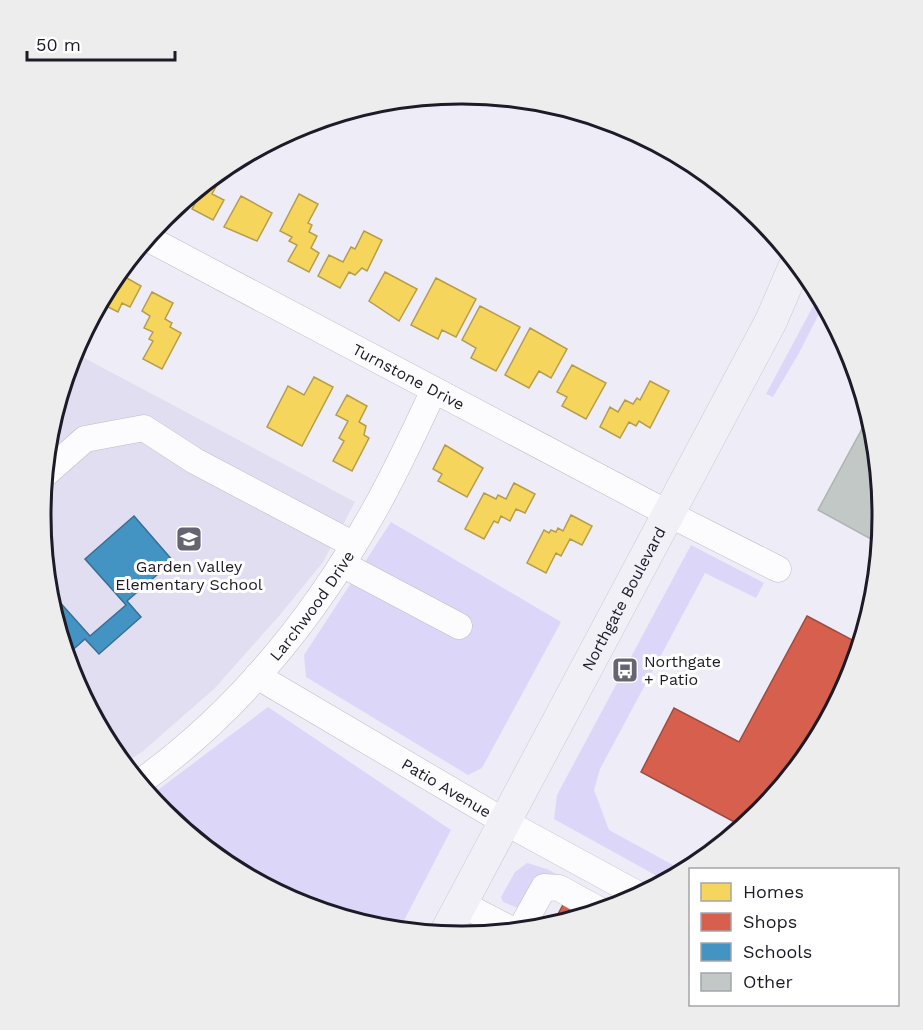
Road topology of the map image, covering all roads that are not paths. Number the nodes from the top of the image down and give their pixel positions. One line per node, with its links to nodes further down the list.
1 (155, 242): 3 (street, Turnstone Drive)
2 (792, 272): 5 (main road, Northgate Boulevard)
3 (434, 390): 5 (street, Turnstone Drive); 6 (street, Larchwood Drive)
4 (54, 466): 6 (street)
5 (669, 514): 7 (street, Turnstone Drive); 11 (main road, Northgate Boulevard)
6 (348, 554): 8 (street); 9 (street, Larchwood Drive)
7 (778, 568)
8 (459, 626)
9 (257, 676): 10 (street, Larchwood Drive); 11 (street, Patio Avenue)
10 (146, 777)
11 (505, 822): 12 (street, Patio Avenue); 13 (main road, Northgate Boulevard)
12 (629, 889)
13 (462, 904): 16 (street); 17 (main road, Northgate Boulevard)
14 (591, 905): 15 (street)
15 (525, 920)
16 (499, 924)
17 (450, 926)

